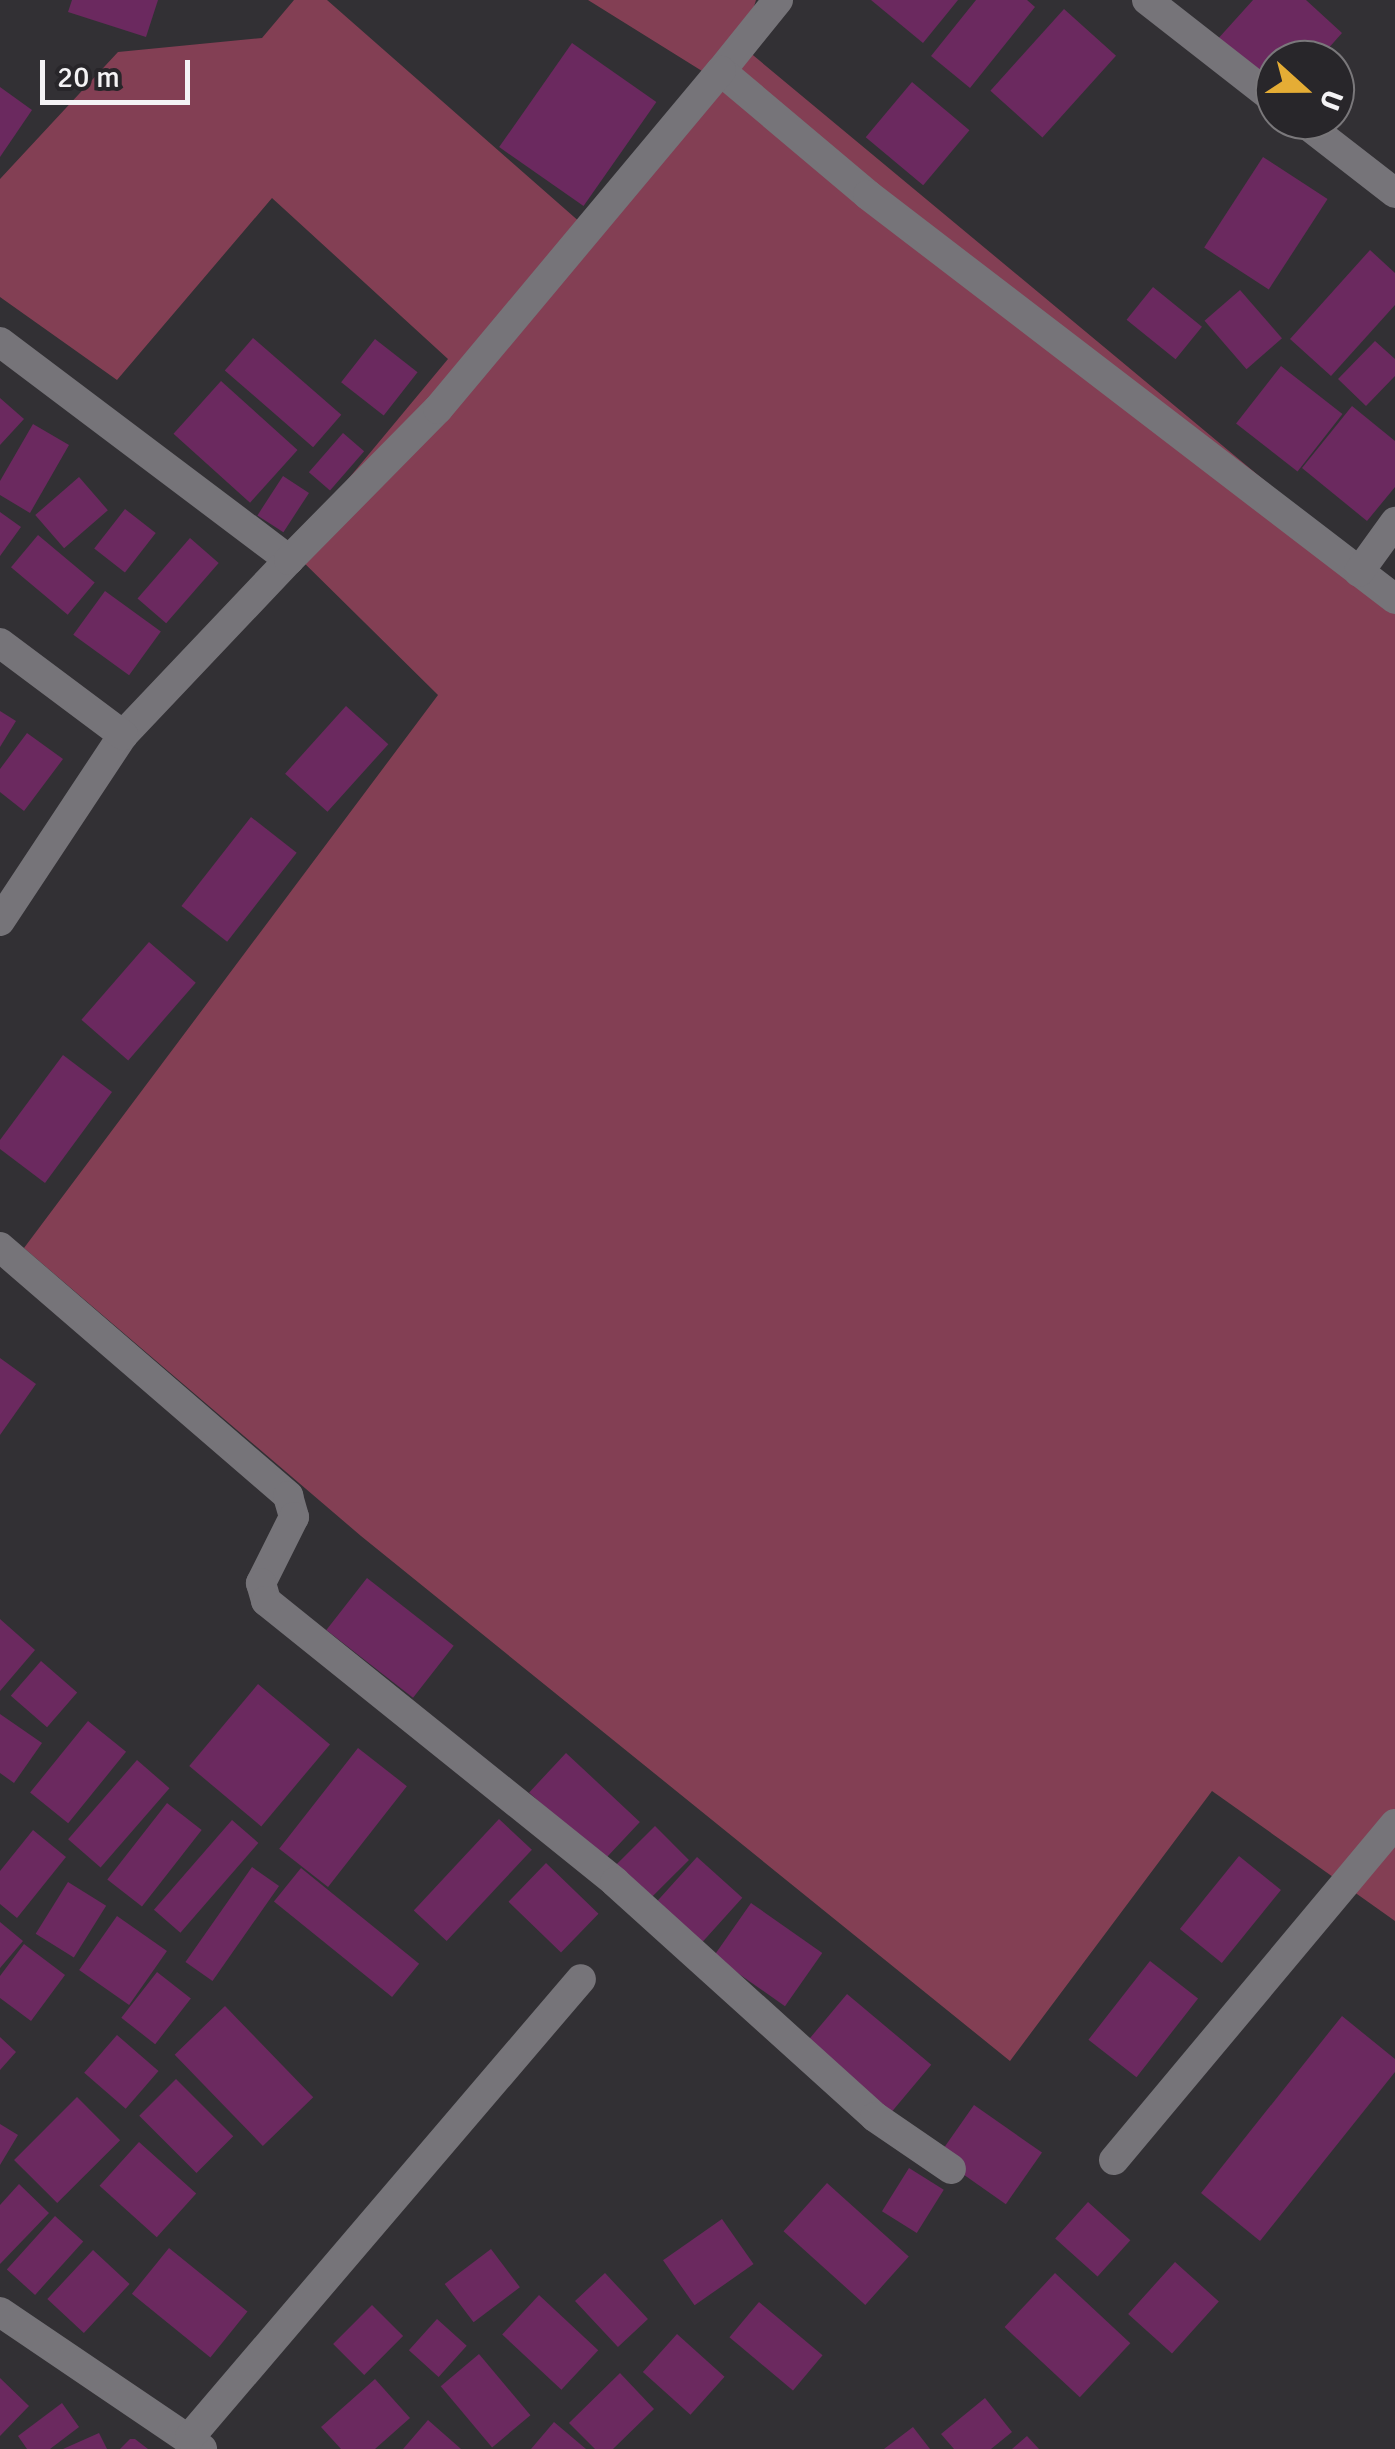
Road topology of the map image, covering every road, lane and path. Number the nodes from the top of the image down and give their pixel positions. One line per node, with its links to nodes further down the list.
1 (778, 0): 3 (street)
2 (1146, 0): 4 (street)
3 (721, 71): 9 (street); 10 (street)
4 (1255, 84)
5 (1328, 140): 6 (street)
6 (1395, 192)
7 (0, 342): 9 (street)
8 (1395, 522): 10 (street)
9 (289, 560): 13 (street)
10 (1360, 572): 11 (street)
11 (1395, 599)
12 (0, 643): 13 (street)
13 (123, 734): 14 (street)
14 (0, 921)
15 (0, 1247): 19 (street)
16 (1395, 1824): 18 (street)
17 (581, 1979): 21 (street)
18 (1114, 2160)
19 (951, 2168)
20 (0, 2312): 21 (street)
21 (196, 2443)

